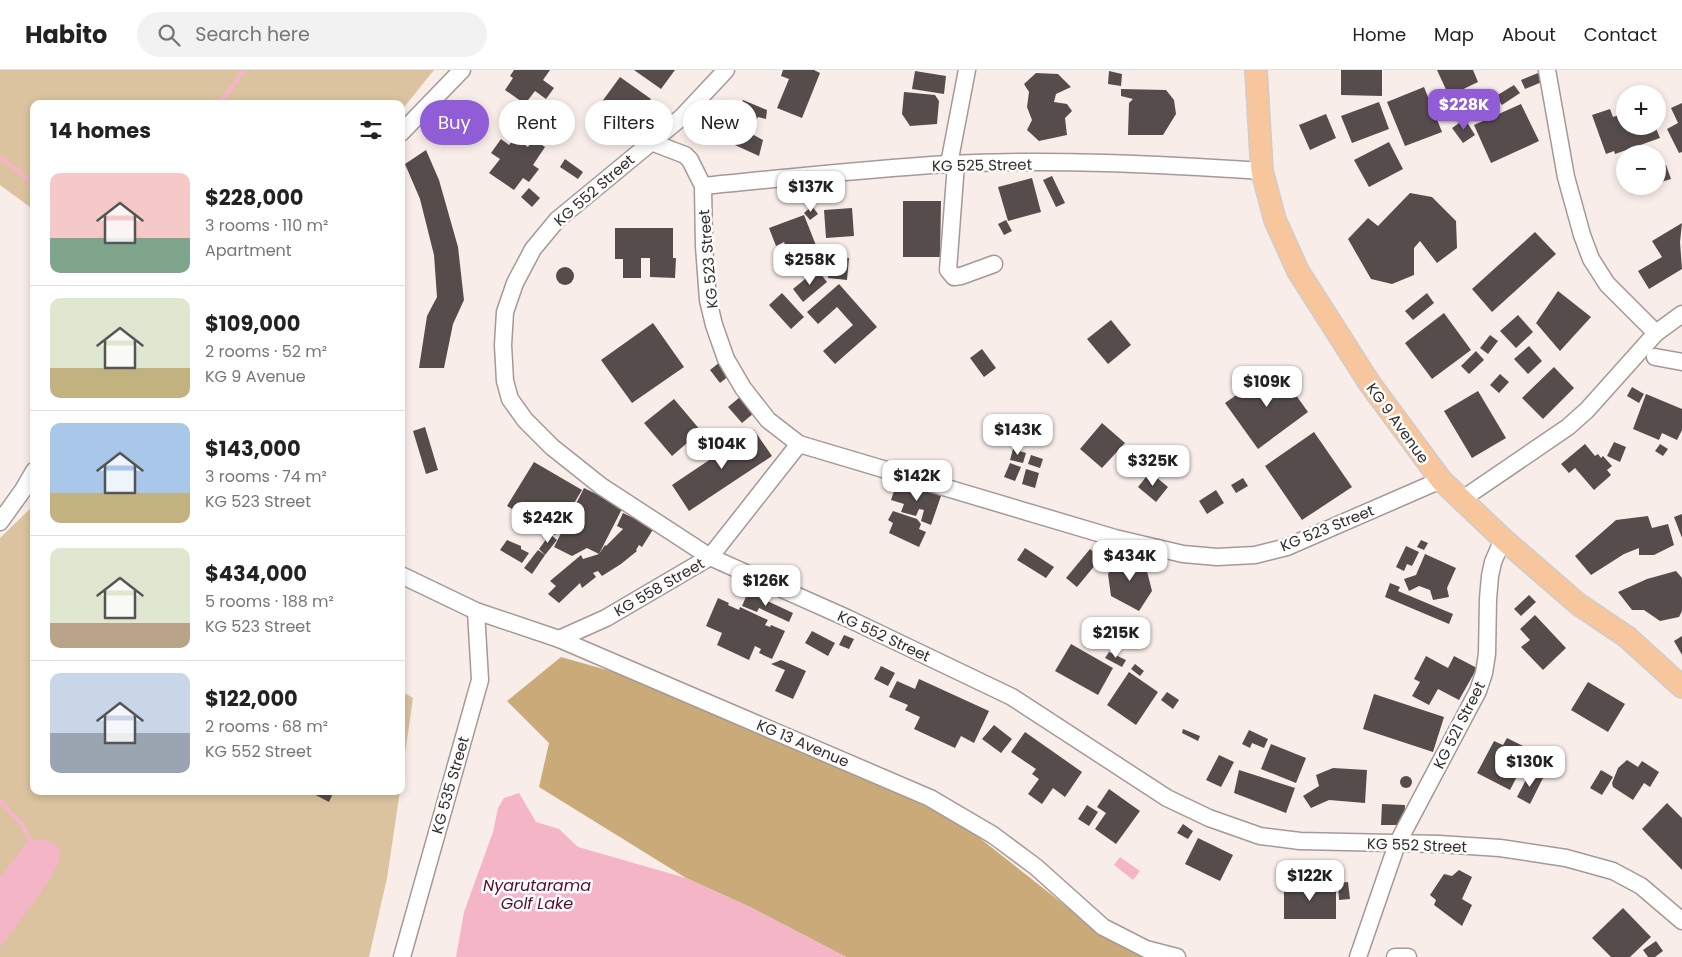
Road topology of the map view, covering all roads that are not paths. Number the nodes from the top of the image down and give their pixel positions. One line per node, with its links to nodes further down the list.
1 (462, 70): 8 (street)
2 (726, 70): 7 (street, KG 552 Street)
3 (967, 70): 11 (street)
4 (1256, 70): 12 (main road, KG 9 Avenue)
5 (1547, 70): 6 (street); 16 (street)
6 (1552, 70)
7 (673, 124)
8 (405, 129)
9 (647, 145): 25 (street, KG 552 Street)
10 (659, 145): 13 (street, KG 523 Street)
11 (953, 164): 12 (street, KG 525 Street); 13 (street, KG 525 Street); 14 (street)
12 (1262, 171): 21 (main road, KG 9 Avenue)
13 (703, 186): 19 (street, KG 523 Street)
14 (994, 264)
15 (1682, 314): 16 (street)
16 (1656, 333): 22 (street)
17 (1655, 357): 18 (street)
18 (1682, 362)
19 (799, 444): 21 (street, KG 523 Street); 25 (street, KG 558 Street)
20 (30, 478): 23 (street)
21 (1441, 480): 22 (main road, KG 9 Avenue)
22 (1461, 500): 24 (main road, KG 9 Avenue)
23 (0, 522)
24 (1503, 539): 29 (main road, KG 9 Avenue); 30 (street, KG 521 Street)
25 (710, 557): 28 (street, KG 558 Street); 30 (street, KG 552 Street)
26 (405, 577): 27 (street, KG 13 Avenue)
27 (476, 611): 28 (street, KG 13 Avenue); 32 (street, KG 535 Street)
28 (560, 639): 33 (street, KG 13 Avenue)
29 (1682, 687)
30 (1397, 844): 31 (street, KG 552 Street); 34 (street, KG 521 Street)
31 (1682, 921)
32 (402, 957)
33 (1177, 957)
34 (1358, 957)
35 (1395, 957): 36 (street)
36 (1408, 957)

